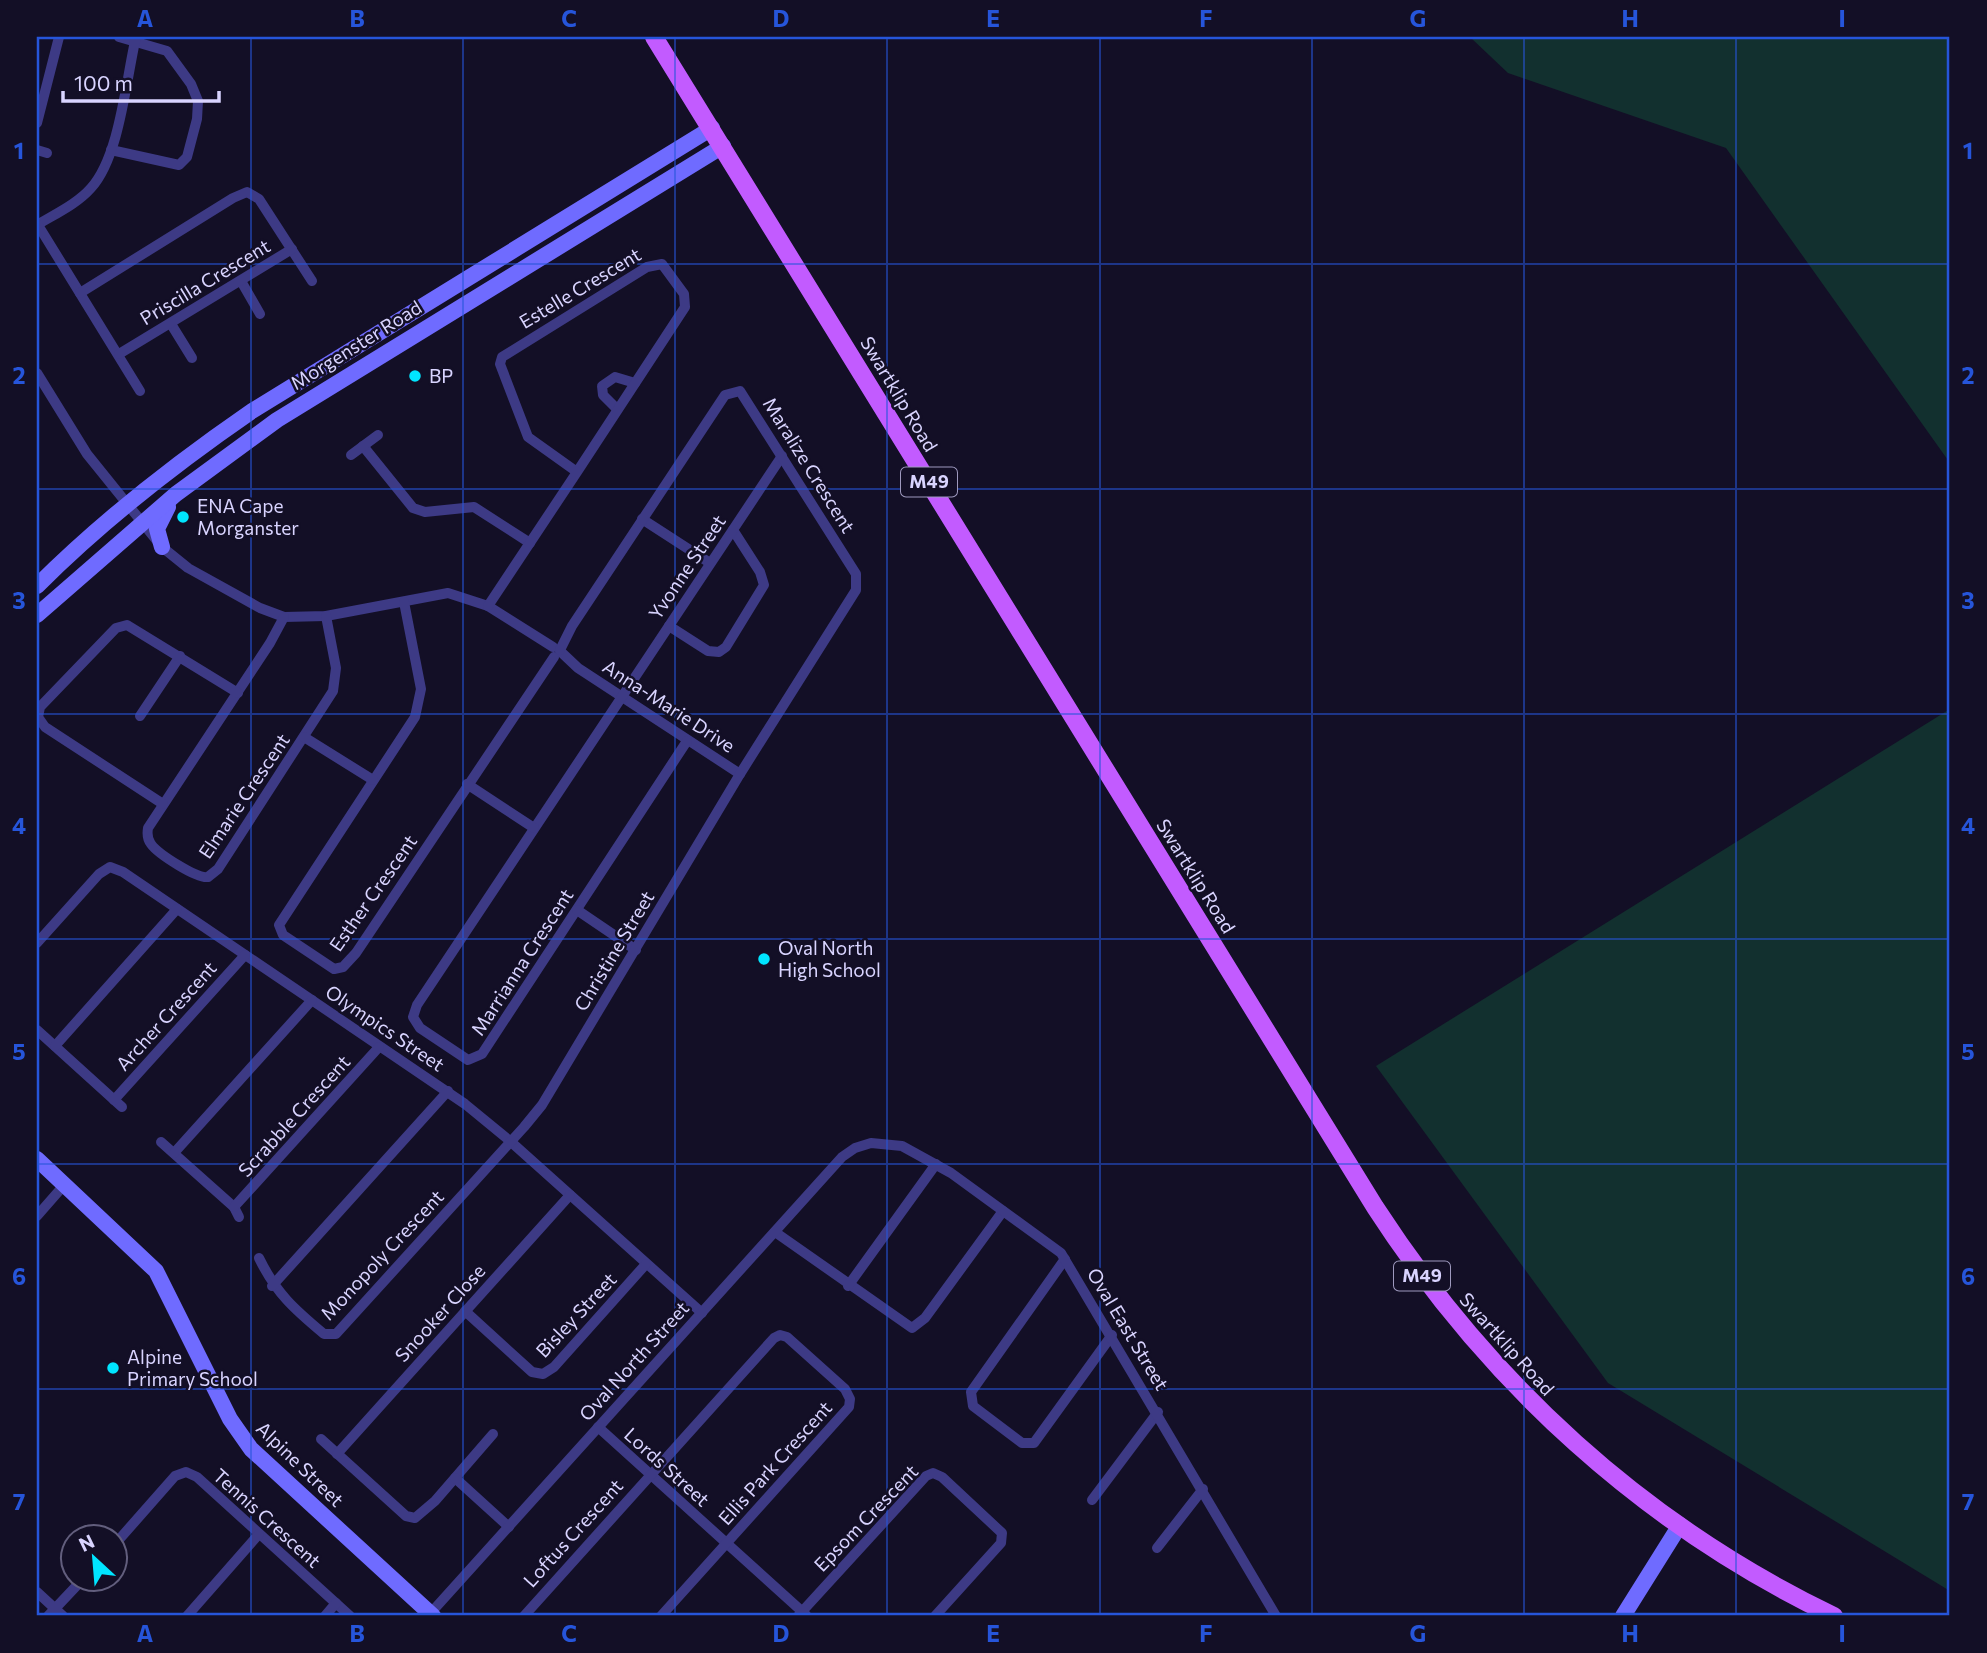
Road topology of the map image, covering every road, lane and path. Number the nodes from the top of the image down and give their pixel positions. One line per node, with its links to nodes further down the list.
1 (59, 37): 5 (street)
2 (119, 37): 4 (street)
3 (654, 37): 6 (main road, Swartklip Road / M49)
4 (136, 39): 8 (street); 8 (street)
5 (37, 123)
6 (712, 128): 7 (main road, Swartklip Road / M49); 28 (main road, Morgenster Road)
7 (723, 146): 27 (main road, Morgenster Road); 92 (main road, Swartklip Road / M49)
8 (111, 150): 9 (street)
9 (37, 225): 13 (street)
10 (292, 249): 11 (street, Priscilla Crescent); 12 (street); 13 (street, Priscilla Crescent)
11 (241, 281): 14 (street); 15 (street, Priscilla Crescent)
12 (312, 281)
13 (80, 293): 16 (street)
14 (260, 314)
15 (171, 324): 16 (street, Priscilla Crescent); 17 (street)
16 (119, 354): 20 (street)
17 (192, 358)
18 (37, 373): 28 (street, Anna-Marie Drive)
19 (635, 383): 21 (street, Estelle Crescent); 21 (street); 26 (street, Estelle Crescent)
20 (141, 391)
21 (617, 409): 26 (street, Estelle Crescent)
22 (378, 435): 23 (street)
23 (363, 446): 24 (street); 32 (street)
24 (351, 455)
25 (782, 456): 29 (street, Maralize Crescent); 31 (street, Yvonne Street); 49 (street, Maralize Crescent)
26 (577, 471): 32 (street, Estelle Crescent)
27 (194, 480): 30 (main road, Morgenster Road); 33 (main road)
28 (126, 504): 30 (street, Anna-Marie Drive); 35 (main road, Morgenster Road)
29 (642, 519): 34 (street); 42 (street, Maralize Crescent)
30 (141, 523): 33 (street, Anna-Marie Drive); 38 (main road, Morgenster Road)
31 (733, 530): 34 (street, Yvonne Street); 41 (street)
32 (530, 543): 37 (street, Estelle Crescent)
33 (162, 547): 40 (street, Anna-Marie Drive)
34 (710, 563): 41 (street, Yvonne Street)
35 (37, 586)
36 (404, 602): 37 (street, Anna-Marie Drive); 39 (street, Anna-Marie Drive); 50 (street, Esther Crescent)
37 (488, 606): 42 (street, Anna-Marie Drive)
38 (37, 615)
39 (326, 616): 40 (street, Anna-Marie Drive); 47 (street, Elmarie Crescent)
40 (284, 617): 44 (street, Elmarie Crescent)
41 (669, 626): 45 (street, Yvonne Street)
42 (555, 652): 45 (street, Anna-Marie Drive); 51 (street, Esther Crescent)
43 (180, 656): 44 (street); 46 (street); 52 (street)
44 (238, 693): 52 (street, Elmarie Crescent)
45 (621, 696): 48 (street, Anna-Marie Drive); 53 (street, Marrianna Crescent)
46 (140, 716)
47 (304, 737): 50 (street); 52 (street, Elmarie Crescent)
48 (687, 741): 49 (street, Anna-Marie Drive); 55 (street, Marrianna Crescent)
49 (740, 774): 57 (street, Christine Street)
50 (373, 780): 51 (street, Esther Crescent)
51 (467, 784): 53 (street)
52 (163, 804)
53 (534, 828): 55 (street, Marrianna Crescent)
54 (177, 909): 56 (street, Olympics Street); 58 (street, Olympics Street); 61 (street)
55 (576, 911): 57 (street)
56 (37, 943)
57 (635, 950): 64 (street, Christine Street)
58 (245, 955): 59 (street, Olympics Street); 61 (street, Archer Crescent)
59 (312, 1000): 62 (street, Olympics Street); 67 (street)
60 (37, 1030): 61 (street, Archer Crescent)
61 (55, 1046)
62 (379, 1046): 63 (street, Olympics Street); 67 (street, Scrabble Crescent)
63 (448, 1091): 64 (street, Olympics Street); 78 (street)
64 (510, 1140): 71 (street, Olympics Street); 78 (street, Monopoly Crescent)
65 (161, 1142): 67 (street, Scrabble Crescent)
66 (871, 1143): 69 (street, Oval East Street); 74 (street, Oval North Street)
67 (174, 1153)
68 (37, 1159): 70 (main road, Alpine Street)
69 (936, 1164): 72 (street, Oval East Street); 79 (street)
70 (65, 1184): 73 (street); 106 (main road, Alpine Street)
71 (570, 1195): 77 (street, Olympics Street); 80 (street, Snooker Close)
72 (1003, 1211): 76 (street, Oval East Street); 79 (street)
73 (37, 1216)
74 (775, 1232): 79 (street); 81 (street, Oval North Street)
75 (258, 1258): 78 (street, Monopoly Crescent)
76 (1066, 1259): 82 (street, Oval East Street); 82 (street)
77 (646, 1264): 80 (street, Bisley Street); 81 (street, Olympics Street)
78 (272, 1286)
79 (848, 1286)
80 (465, 1311): 87 (street, Snooker Close)
81 (702, 1313): 84 (street, Oval North Street)
82 (1112, 1335): 83 (street, Oval East Street)
83 (1158, 1412): 90 (street, Oval East Street); 91 (street)
84 (598, 1427): 88 (street, Lords Street); 94 (street, Oval North Street)
85 (493, 1434): 89 (street)
86 (321, 1439): 87 (street)
87 (337, 1454): 89 (street)
88 (649, 1474): 96 (street, Lords Street); 96 (street, Ellis Park Crescent); 107 (street, Loftus Crescent)
89 (454, 1478): 94 (street)
90 (1203, 1489): 97 (street); 110 (street, Oval East Street)
91 (1093, 1500)
92 (1680, 1525): 111 (main road); 112 (main road, Swartklip Road / M49)
93 (130, 1527): 95 (street, Tennis Crescent)
94 (509, 1527): 106 (street, Oval North Street)
95 (259, 1534): 100 (street, Tennis Crescent); 103 (street)
96 (726, 1543): 102 (street, Lords Street); 108 (street)
97 (1157, 1548)
98 (37, 1592): 101 (street)
99 (71, 1594): 101 (street)
100 (336, 1603): 104 (street); 105 (street, Tennis Crescent)
101 (55, 1614)
102 (803, 1615): 109 (street, Epsom Crescent)
103 (187, 1616)
104 (325, 1616)
105 (350, 1616)
106 (430, 1616)
107 (524, 1616)
108 (661, 1616)
109 (935, 1616)
110 (1276, 1616)
111 (1623, 1616)
112 (1834, 1616)

